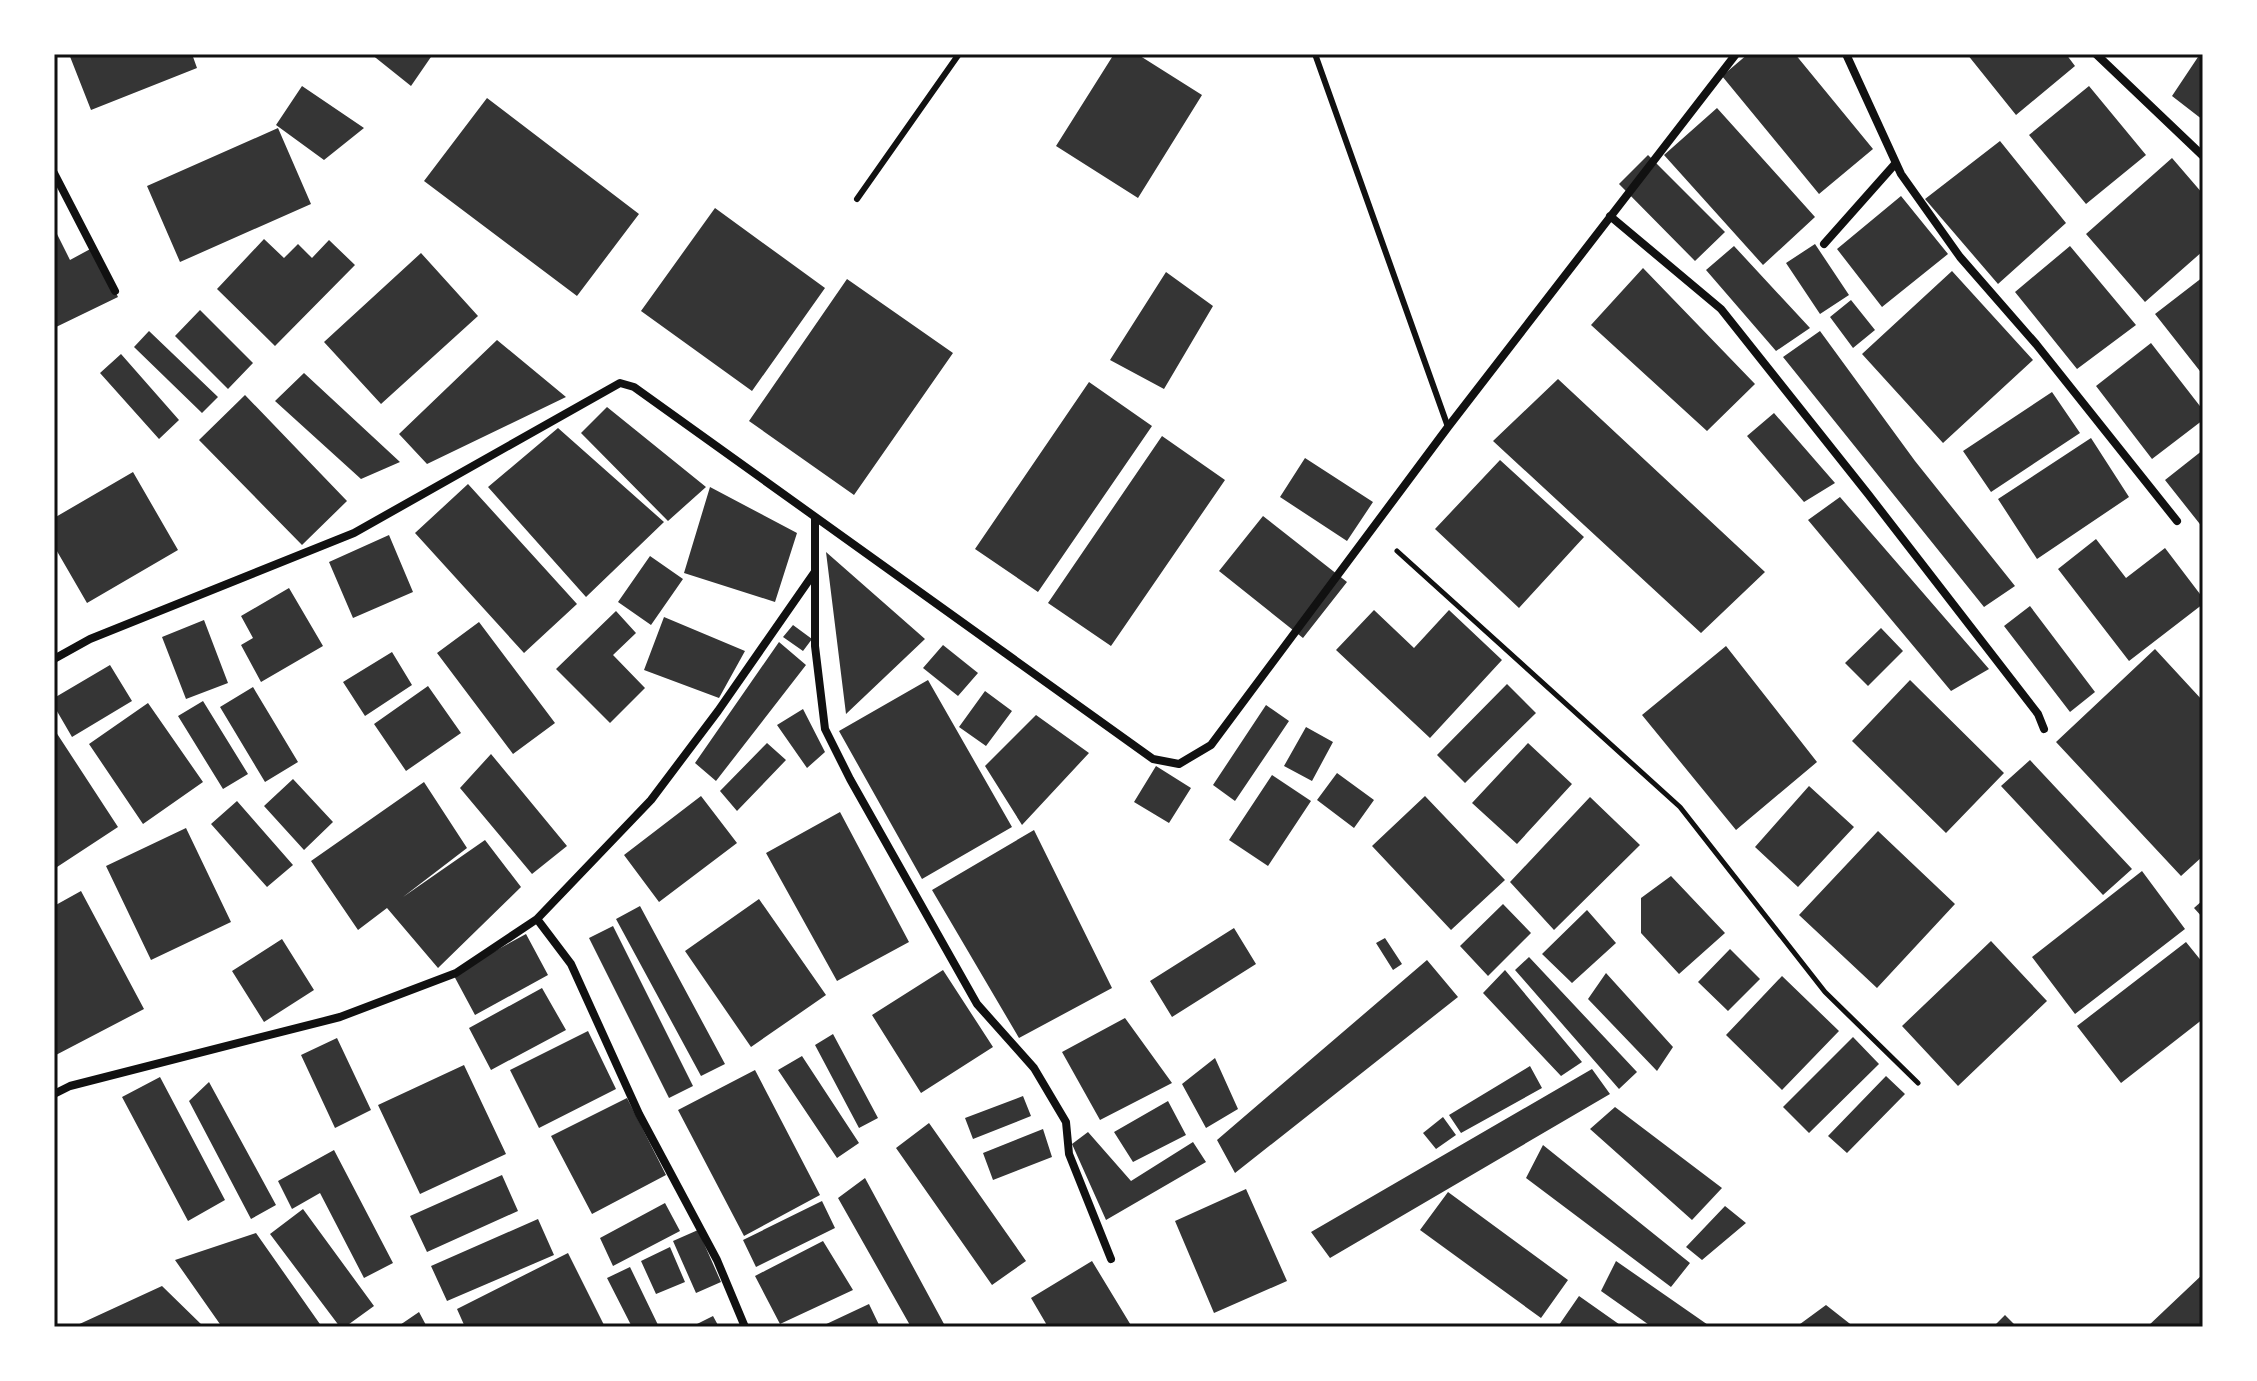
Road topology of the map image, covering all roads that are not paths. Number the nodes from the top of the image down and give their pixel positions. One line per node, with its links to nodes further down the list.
1 (959, 54): 9 (lane)
2 (1315, 54): 13 (lane)
3 (1736, 54): 10 (street)
4 (1846, 54): 7 (street)
5 (2096, 54): 6 (street)
6 (2203, 156)
7 (1895, 164): 11 (street); 15 (street)
8 (54, 173): 12 (street)
9 (857, 199)
10 (1610, 216): 13 (street); 18 (street)
11 (1824, 244)
12 (115, 291)
13 (1448, 427): 14 (street)
14 (815, 519): 16 (street); 17 (street)
15 (2177, 521)
16 (814, 573): 19 (street); 21 (street)
17 (54, 659)
18 (2044, 729)
19 (537, 919): 20 (street); 22 (street)
20 (54, 1094)
21 (1111, 1259)
22 (745, 1327)

